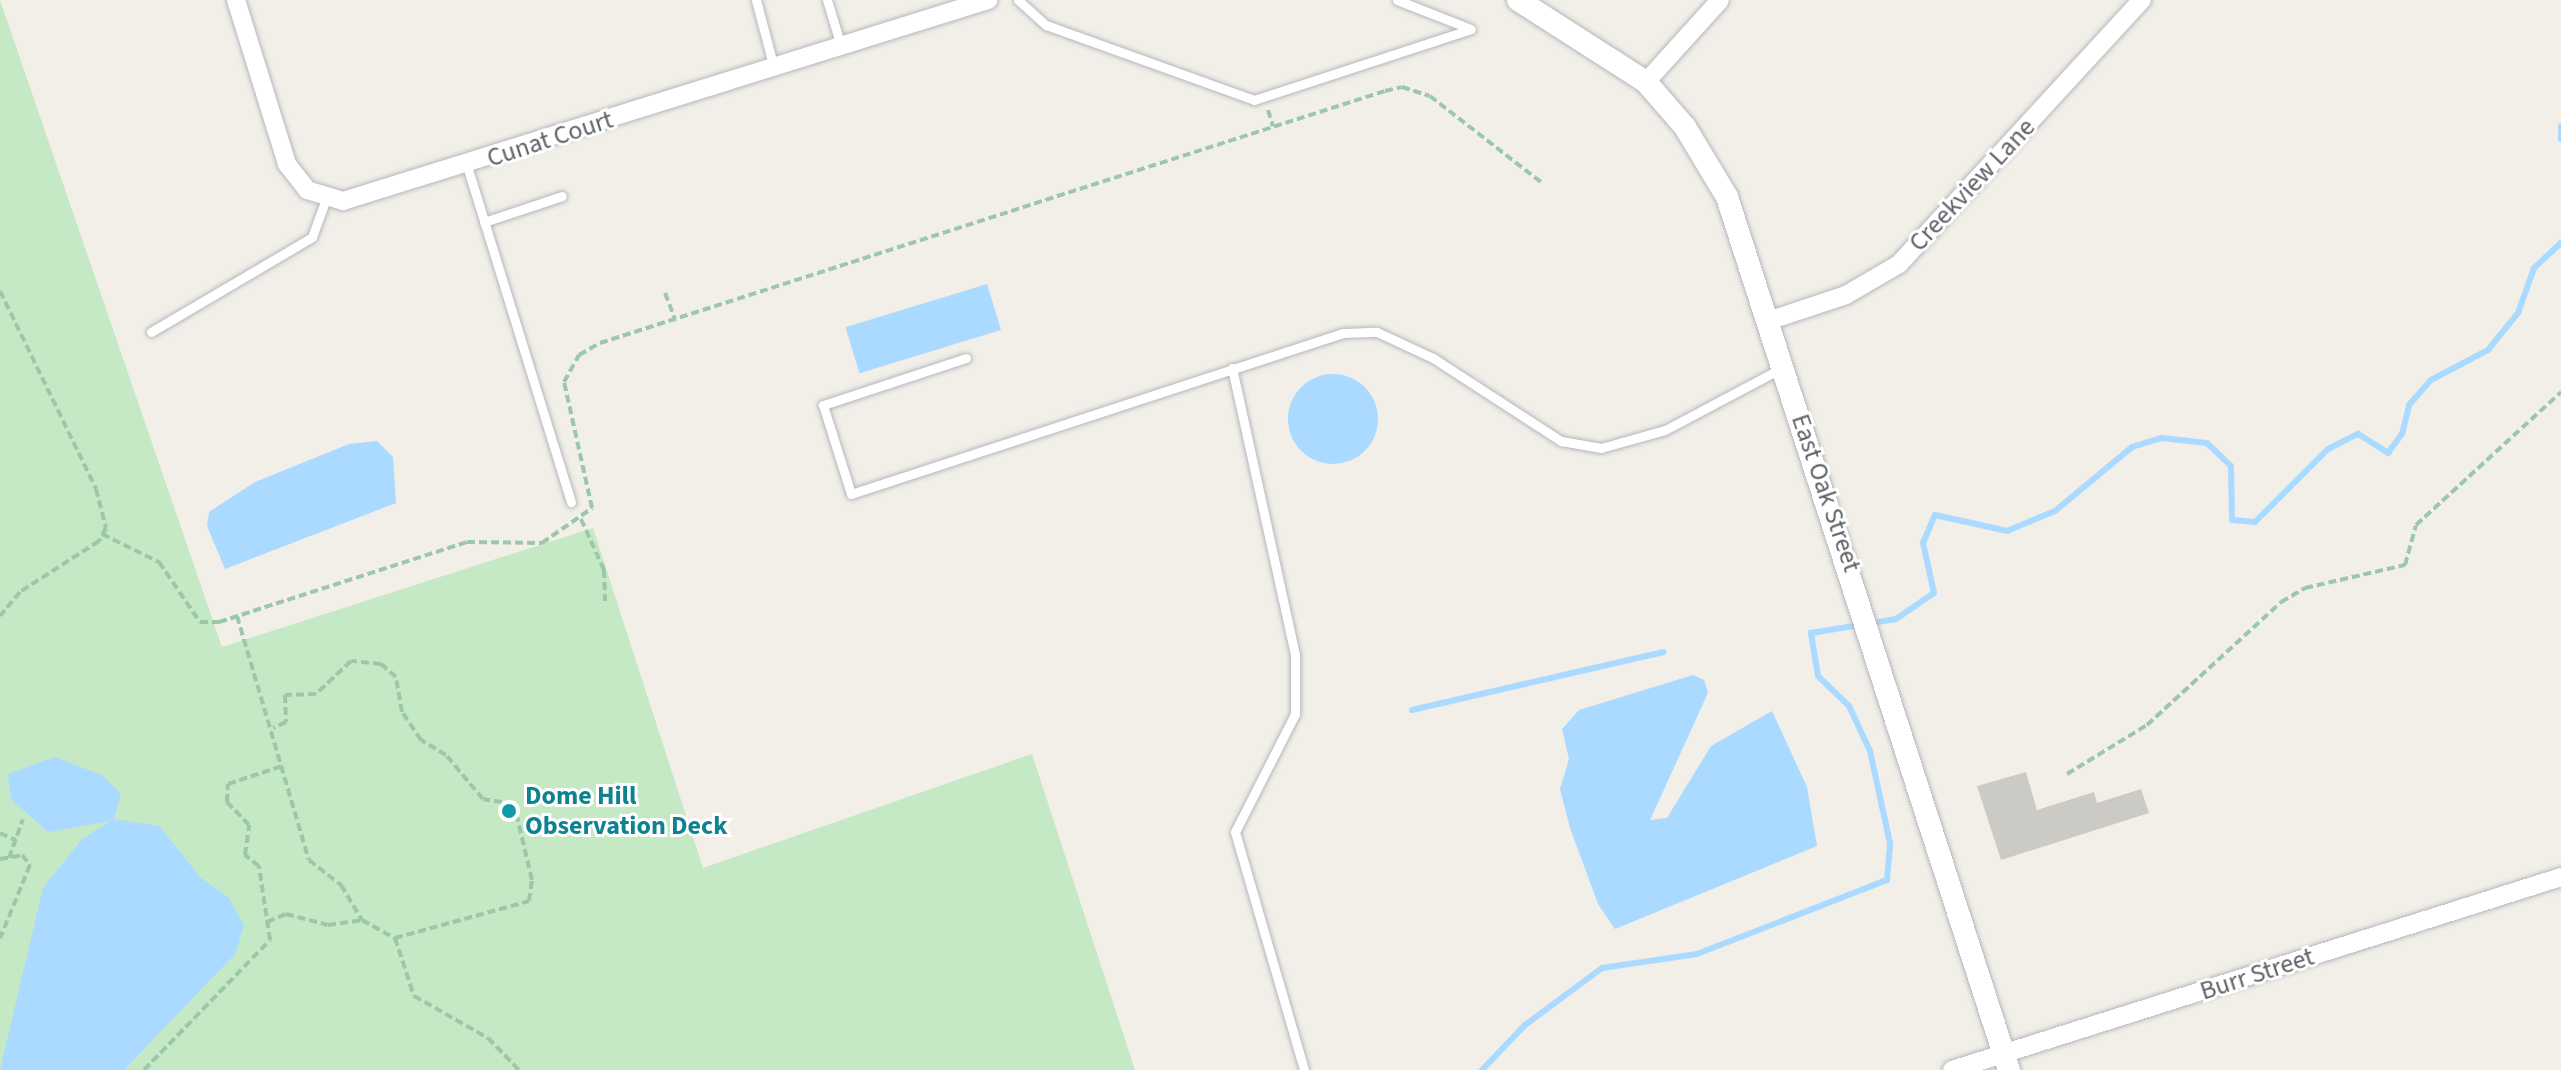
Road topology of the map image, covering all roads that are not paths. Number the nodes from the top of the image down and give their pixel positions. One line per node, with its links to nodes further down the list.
1 (236, 0): 14 (street)
2 (756, 0): 11 (lane)
3 (827, 0): 10 (lane)
4 (988, 0): 10 (street, Cunat Court)
5 (1018, 0): 6 (lane)
6 (1397, 0)
7 (1518, 0): 12 (street, East Oak Street)
8 (1720, 0): 12 (street)
9 (2142, 0): 17 (street, Creekview Lane)
10 (841, 47): 11 (street, Cunat Court)
11 (774, 68): 13 (street, Cunat Court)
12 (1646, 82): 17 (street, East Oak Street)
13 (467, 166): 14 (street, Cunat Court); 16 (lane)
14 (327, 196): 18 (lane)
15 (562, 196): 16 (lane)
16 (484, 222): 22 (lane)
17 (1768, 321): 20 (street, East Oak Street)
18 (151, 332)
19 (966, 358): 21 (lane)
20 (1783, 367): 21 (lane); 24 (street, East Oak Street)
21 (1232, 368): 25 (lane)
22 (571, 502)
23 (2561, 877): 24 (street, Burr Street)
24 (2007, 1062): 26 (street, Burr Street)
25 (1304, 1070)
26 (1952, 1070)

